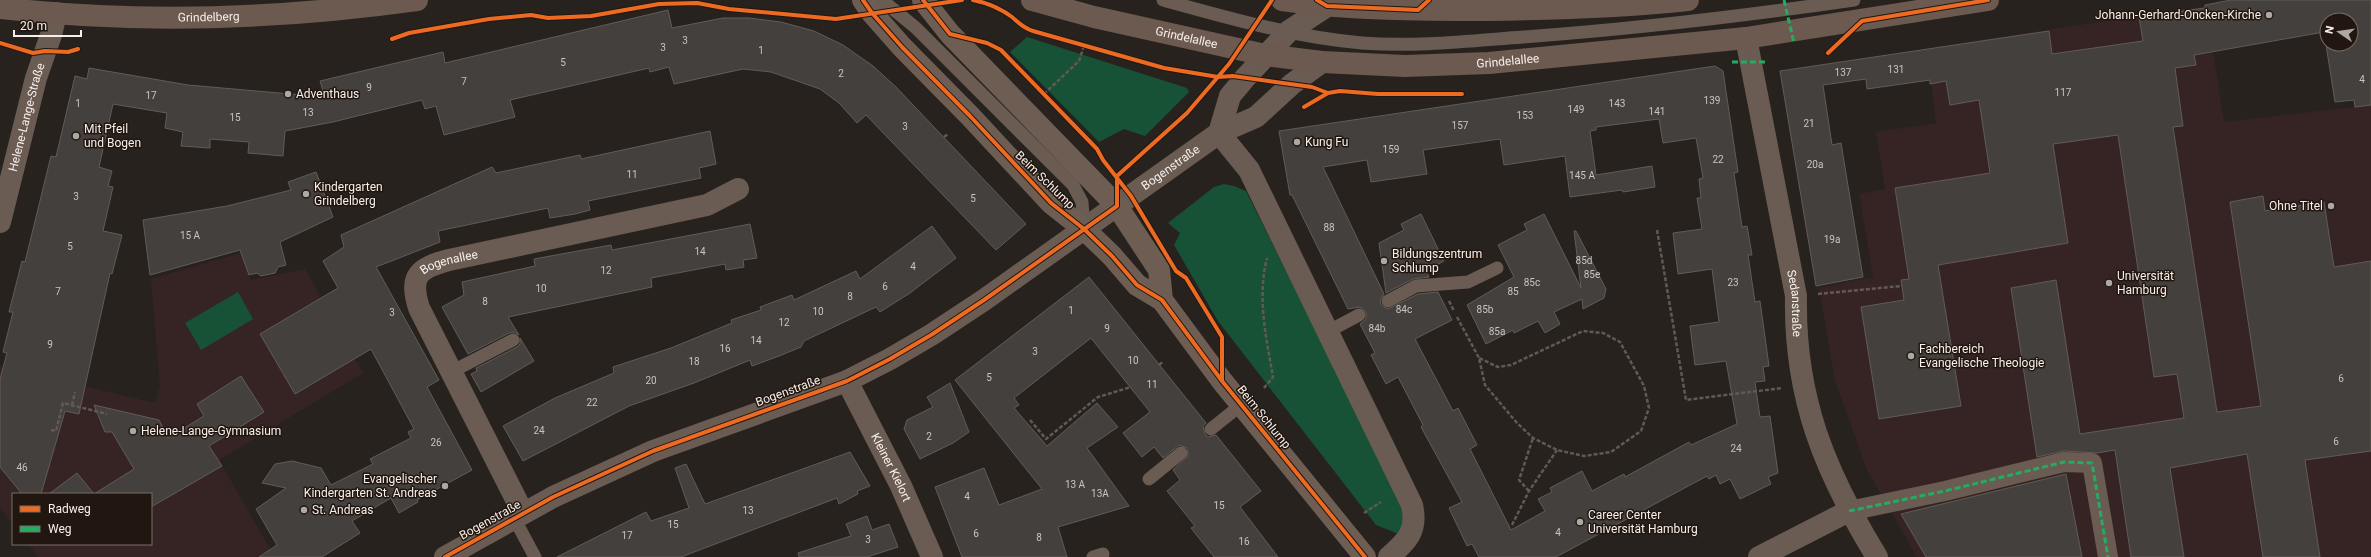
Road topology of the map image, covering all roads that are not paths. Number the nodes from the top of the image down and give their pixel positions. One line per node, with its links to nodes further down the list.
1 (417, 0): 13 (main road, Grindelberg)
2 (864, 0): 22 (main road, Beim Schlump)
3 (882, 0): 22 (lane, Beim Schlump)
4 (923, 0): 20 (main road)
5 (1032, 0): 16 (main road, Grindelallee)
6 (1163, 0): 14 (lane, Grindelallee)
7 (1282, 0): 11 (main road)
8 (1688, 0): 11 (main road)
9 (1854, 0): 14 (lane, Grindelallee)
10 (1988, 0): 15 (main road, Grindelallee)
11 (1326, 6): 14 (street)
12 (0, 8): 13 (main road, Grindelberg)
13 (56, 13): 21 (street, Helene-Lange-Straße)
14 (1288, 31): 16 (street)
15 (1746, 38): 17 (main road, Grindelallee); 35 (street, Sedanstraße)
16 (1266, 55): 17 (main road, Grindelallee); 18 (street)
17 (1322, 62): 18 (street, Bogenstraße)
18 (1219, 133): 20 (street, Bogenstraße); 27 (street)
19 (738, 189): 29 (street, Bogenallee)
20 (1117, 206): 22 (street, Bogenstraße); 24 (main road)
21 (0, 222)
22 (1084, 229): 24 (main road, Beim Schlump); 30 (street, Bogenstraße)
23 (1497, 268): 25 (lane)
24 (1162, 300): 31 (main road, Beim Schlump)
25 (1388, 301)
26 (1359, 315): 27 (lane)
27 (1327, 332): 41 (street)
28 (513, 340): 29 (lane)
29 (453, 371): 36 (street, Bogenallee)
30 (847, 381): 36 (street, Bogenstraße); 39 (street, Kleiner Kielort)
31 (1241, 406): 32 (lane); 40 (main road, Beim Schlump)
32 (1211, 429)
33 (1181, 453): 34 (lane)
34 (1149, 479)
35 (1849, 511): 42 (street); 43 (street, Sedanstraße); 44 (street)
36 (518, 515): 37 (street, Bogenstraße); 38 (lane)
37 (445, 557)
38 (535, 557)
39 (932, 557)
40 (1365, 557)
41 (1389, 557)
42 (1759, 557)
43 (1877, 557)
44 (2108, 557)

